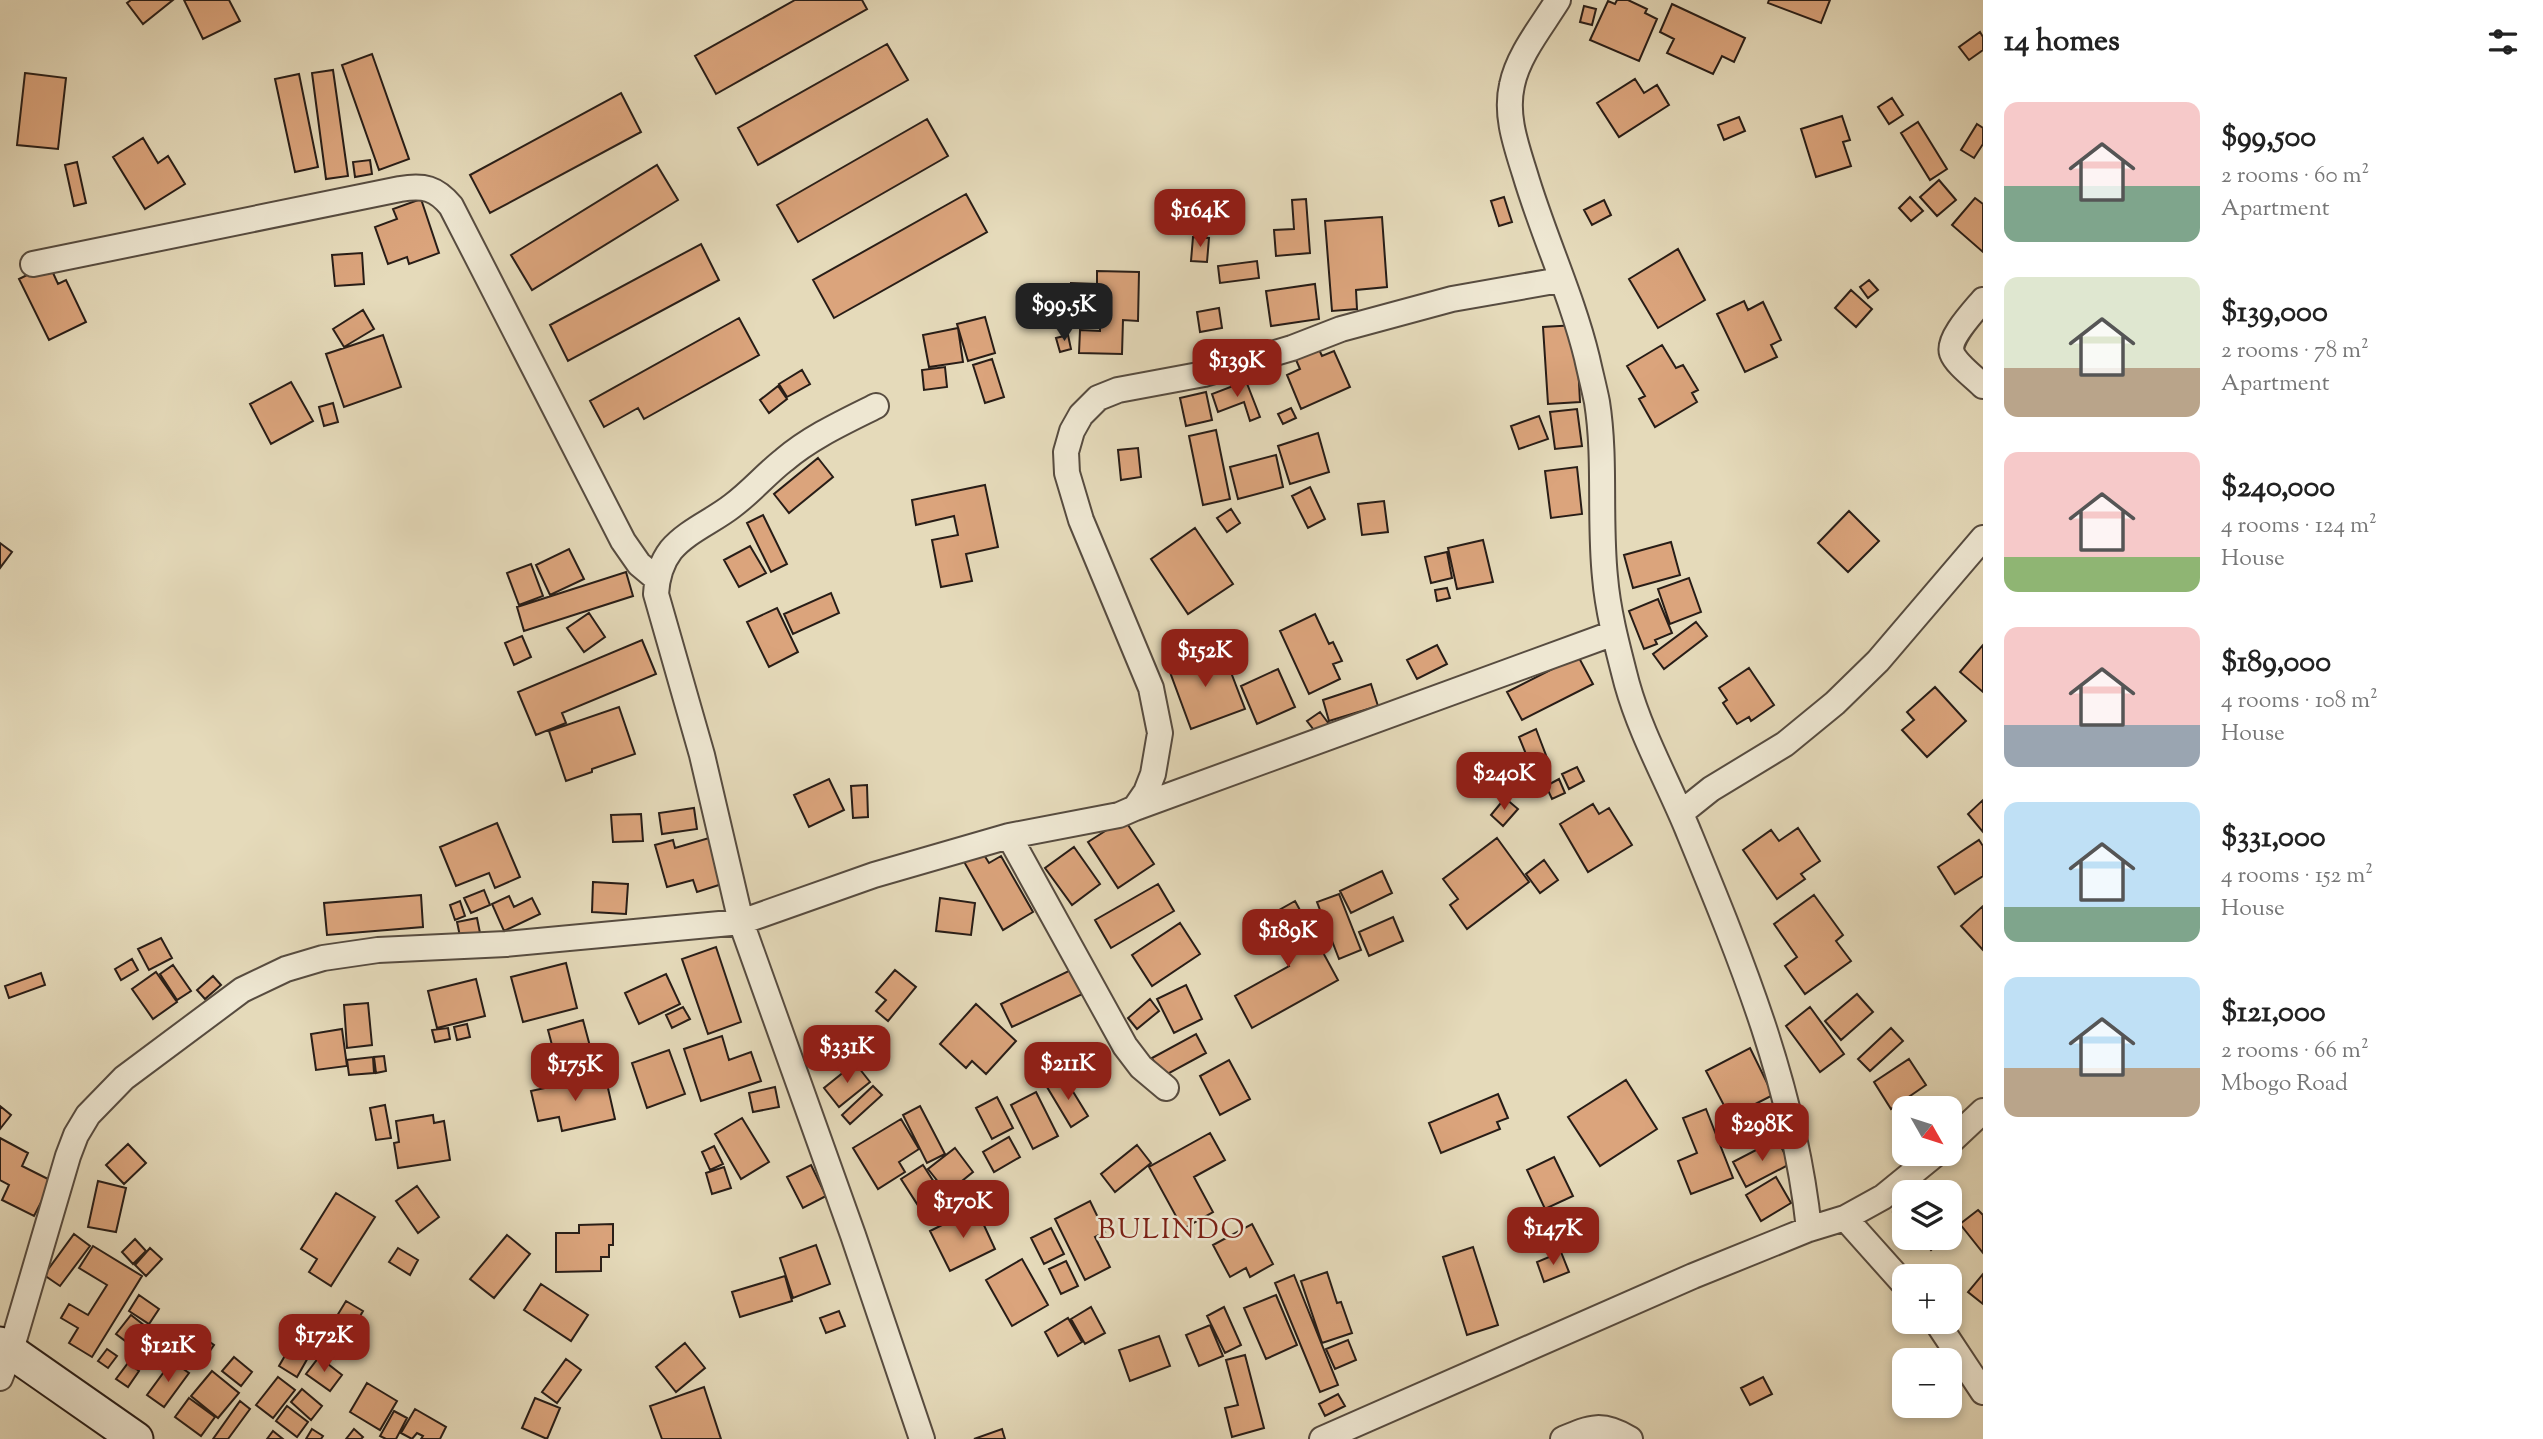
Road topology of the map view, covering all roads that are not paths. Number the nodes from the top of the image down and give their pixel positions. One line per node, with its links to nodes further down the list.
1 (1558, 0): 3 (street)
2 (33, 264): 8 (street)
3 (1560, 280): 9 (street); 10 (street)
4 (1983, 300): 5 (street)
5 (1983, 386)
6 (876, 406): 8 (street)
7 (1983, 538): 11 (street)
8 (657, 579): 13 (street)
9 (1614, 633): 10 (street); 11 (street)
10 (1135, 808): 12 (street)
11 (1681, 813): 19 (street)
12 (1009, 836): 13 (street); 14 (street)
13 (741, 922): 22 (street); 26 (street)
14 (1166, 1087)
15 (1983, 1111): 16 (street)
16 (1962, 1131)
17 (1921, 1166): 18 (street)
18 (1845, 1218): 19 (street); 20 (street)
19 (1809, 1229): 24 (street)
20 (1892, 1271)
21 (1945, 1334): 23 (street)
22 (4, 1357): 25 (main road)
23 (1983, 1392)
24 (1349, 1434): 27 (street)
25 (136, 1439)
26 (922, 1439)
27 (1322, 1439)
28 (1563, 1439): 29 (street)
29 (1630, 1439)

